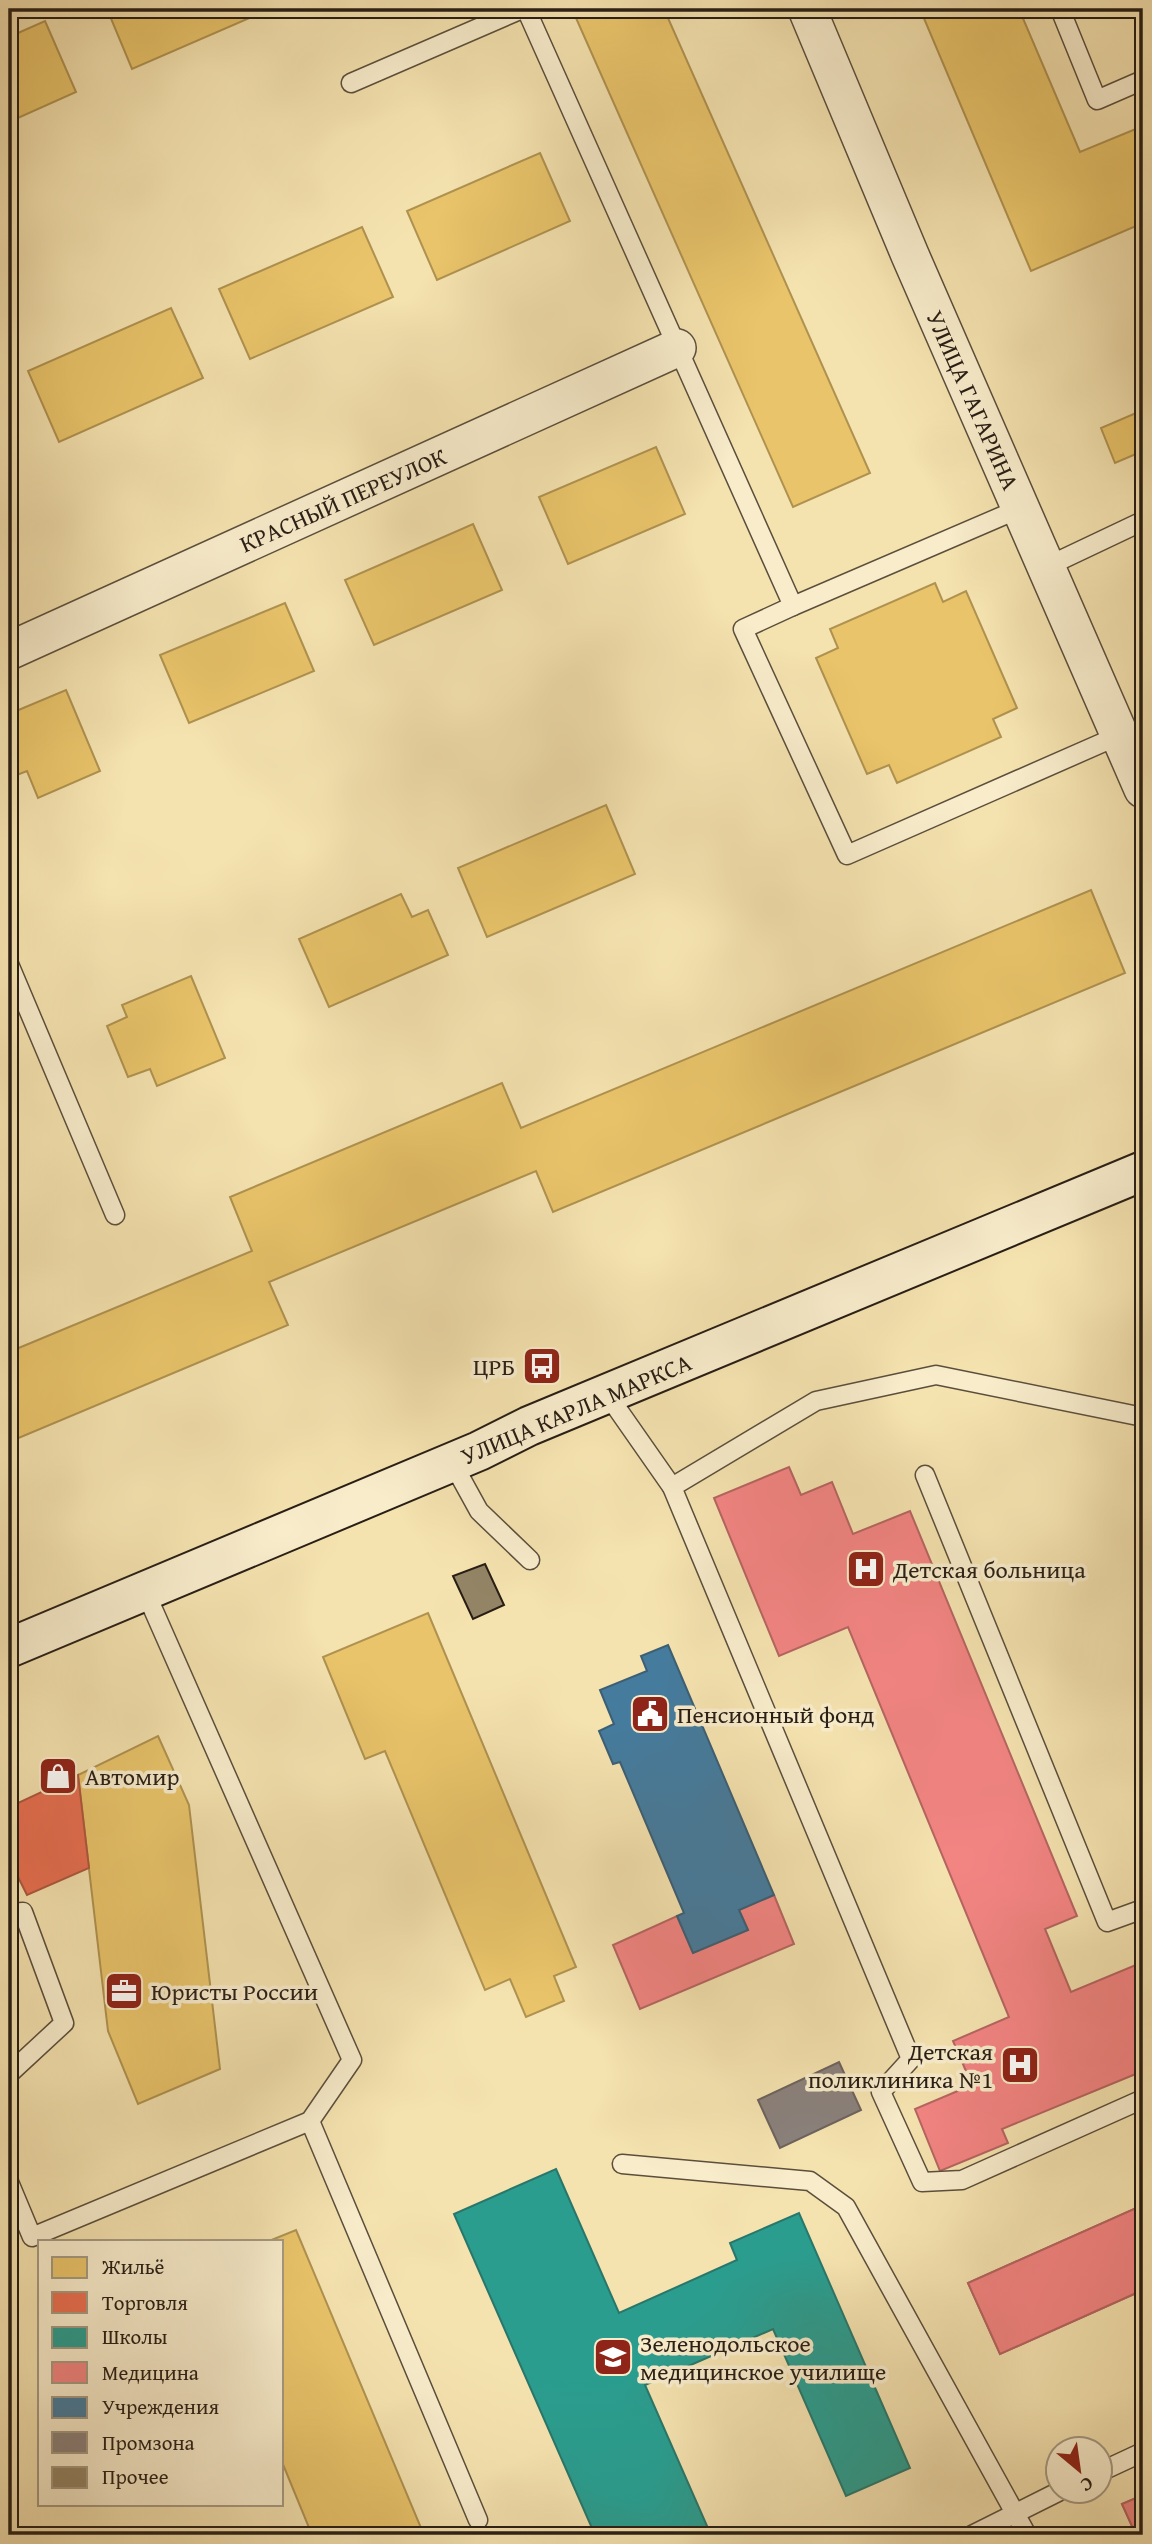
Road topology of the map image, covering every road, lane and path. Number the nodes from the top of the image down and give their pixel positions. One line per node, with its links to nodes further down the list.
1 (524, 9): 5 (lane); 6 (lane)
2 (807, 9): 7 (street, УЛИЦА ГАГАРИНА)
3 (1060, 9): 4 (lane)
4 (1143, 80)
5 (351, 83)
6 (677, 348): 10 (lane); 11 (street, КРАСНЫЙ ПЕРЕУЛОК)
7 (1021, 508): 9 (street, УЛИЦА ГАГАРИНА); 10 (lane)
8 (1143, 520): 9 (lane)
9 (1046, 567): 12 (street, УЛИЦА ГАГАРИНА)
10 (793, 606): 12 (lane)
11 (9, 651)
12 (1120, 735): 13 (street, УЛИЦА ГАГАРИНА)
13 (1143, 789)
14 (9, 964): 16 (lane)
15 (1143, 1171): 17 (street, УЛИЦА КАРЛА МАРКСА)
16 (115, 1215)
17 (607, 1394): 19 (street, УЛИЦА КАРЛА МАРКСА); 21 (lane)
18 (1143, 1417): 21 (lane)
19 (452, 1462): 22 (lane); 23 (street, УЛИЦА КАРЛА МАРКСА)
20 (925, 1475): 25 (lane)
21 (672, 1487): 28 (lane)
22 (530, 1560)
23 (145, 1591): 24 (street, УЛИЦА КАРЛА МАРКСА); 29 (lane)
24 (9, 1648)
25 (1143, 1909)
26 (9, 1913): 27 (lane)
27 (9, 2074)
28 (1143, 2099)
29 (310, 2121): 31 (lane); 36 (lane)
30 (622, 2164): 35 (lane)
31 (9, 2182)
32 (1143, 2452): 33 (lane)
33 (1114, 2465)
34 (1044, 2498): 35 (lane)
35 (1016, 2511): 37 (lane); 38 (lane)
36 (478, 2520)
37 (972, 2535)
38 (1027, 2535)

